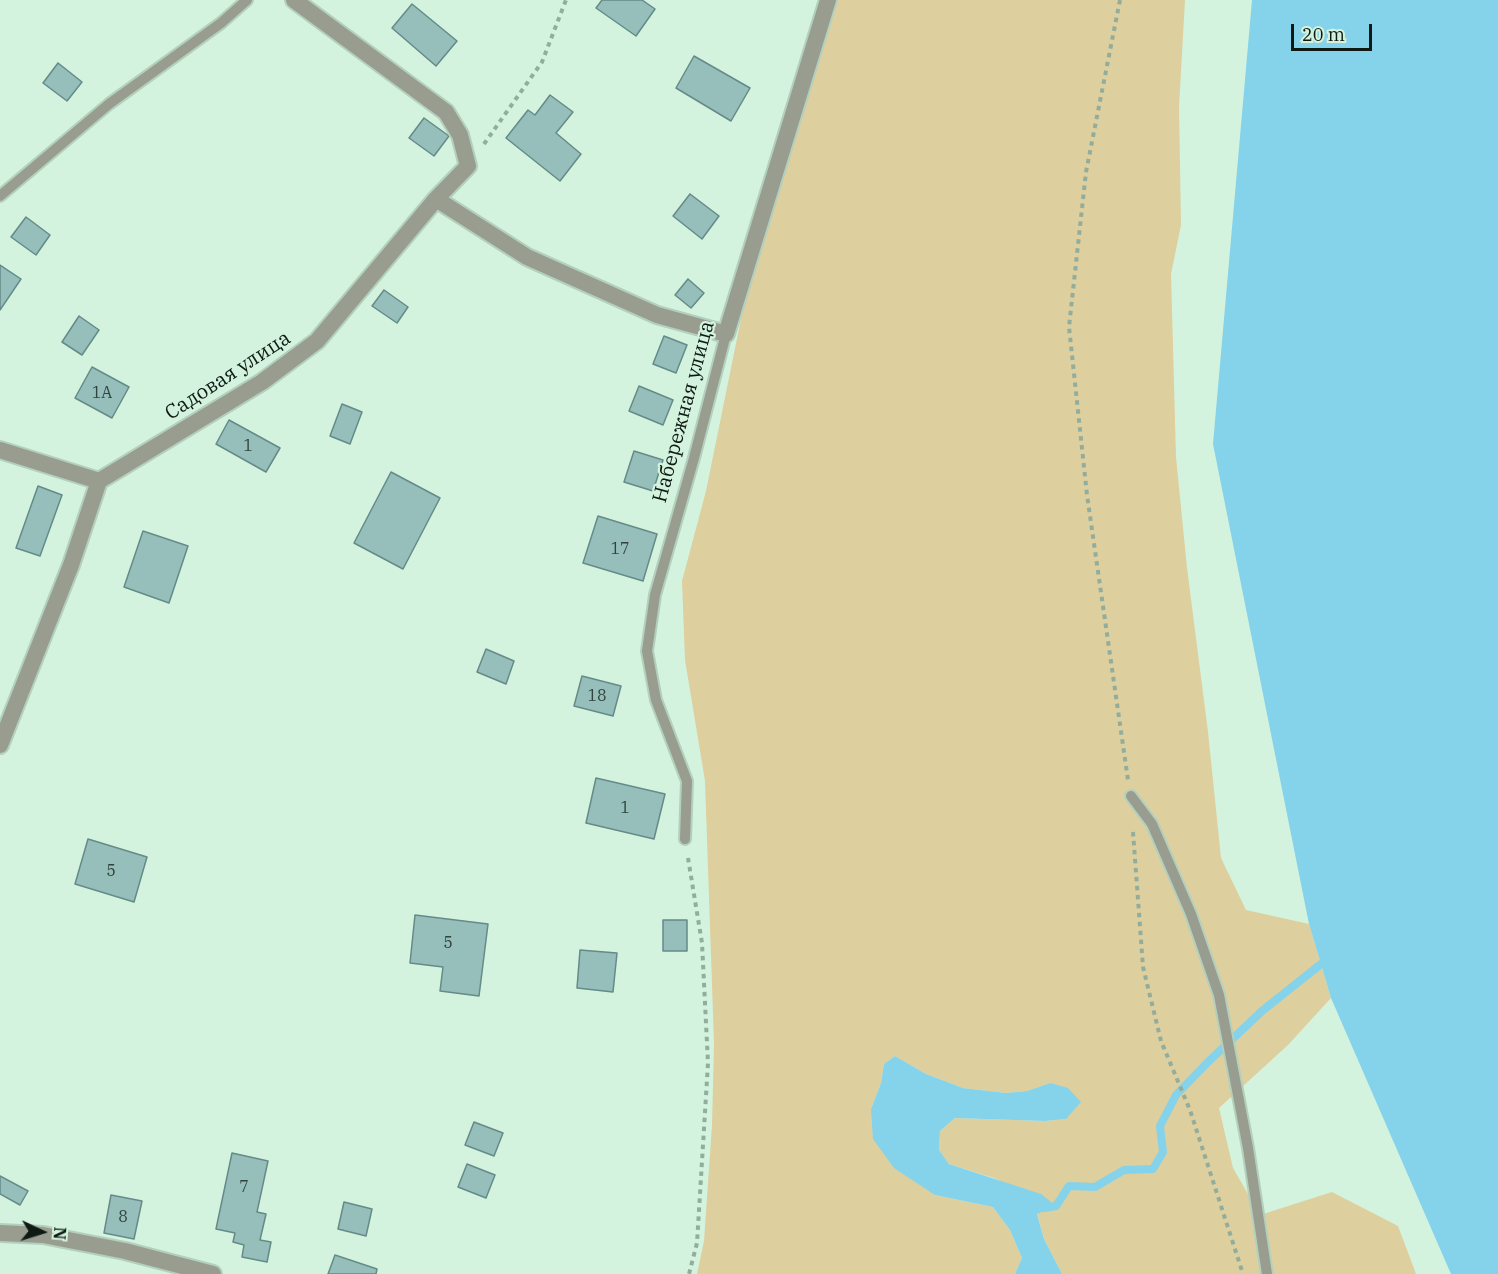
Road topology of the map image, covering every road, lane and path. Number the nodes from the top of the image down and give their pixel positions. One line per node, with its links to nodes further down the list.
1 (247, 0): 7 (lane)
2 (294, 0): 6 (street)
3 (566, 0): 6 (path)
4 (828, 0): 9 (street, Набережная улица)
5 (1120, 0): 13 (path)
6 (468, 166): 8 (street, Садовая улица)
7 (0, 196)
8 (436, 200): 9 (street); 11 (street, Садовая улица)
9 (726, 334): 14 (lane, Набережная улица)
10 (0, 450): 11 (street)
11 (99, 481): 12 (street)
12 (0, 745)
13 (1131, 796): 18 (path); 19 (lane)
14 (685, 839): 17 (path)
15 (0, 1233): 16 (street)
16 (213, 1274)
17 (689, 1274)
18 (1243, 1274)
19 (1267, 1274)

